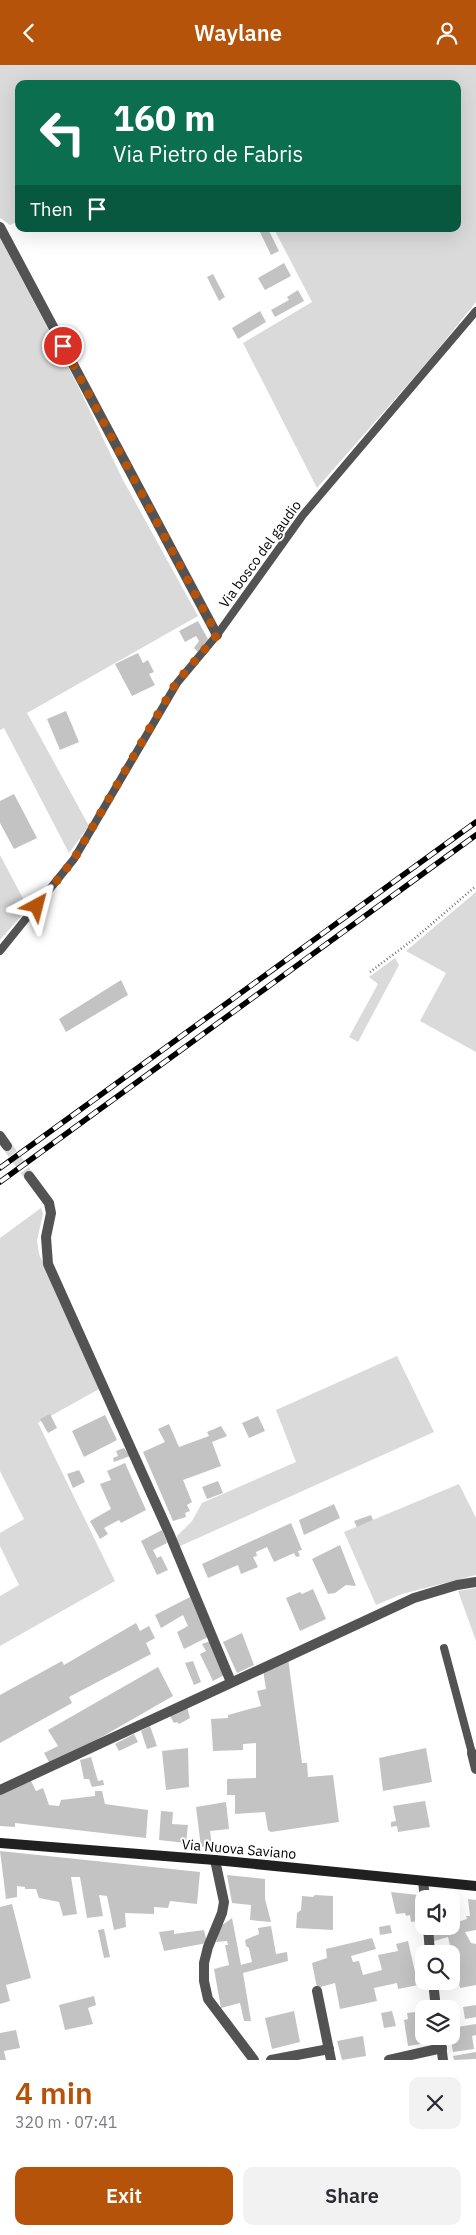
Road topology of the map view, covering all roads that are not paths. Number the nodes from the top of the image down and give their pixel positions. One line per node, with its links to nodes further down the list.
1 (0, 227): 3 (street)
2 (476, 311): 3 (lane, Via bosco del gaudio)
3 (217, 635): 4 (lane, Via bosco del gaudio)
4 (0, 951)
5 (0, 1136): 6 (street)
6 (7, 1146)
7 (29, 1176): 10 (street)
8 (476, 1582): 10 (street)
9 (444, 1648): 11 (lane)
10 (231, 1682): 13 (street)
11 (472, 1753): 12 (street)
12 (476, 1769)
13 (0, 1790)
14 (0, 1843): 15 (main road, Via Nuova Saviano)
15 (215, 1860): 16 (main road, Via Nuova Saviano); 23 (street)
16 (423, 1881): 17 (main road, Via Nuova Saviano); 18 (street)
17 (476, 1886)
18 (424, 1890)
19 (317, 1991): 22 (street)
20 (442, 2045): 21 (street)
21 (442, 2048): 26 (street); 27 (street)
22 (328, 2049): 24 (street); 25 (street)
23 (254, 2060)
24 (271, 2060)
25 (331, 2060)
26 (389, 2060)
27 (443, 2060)

